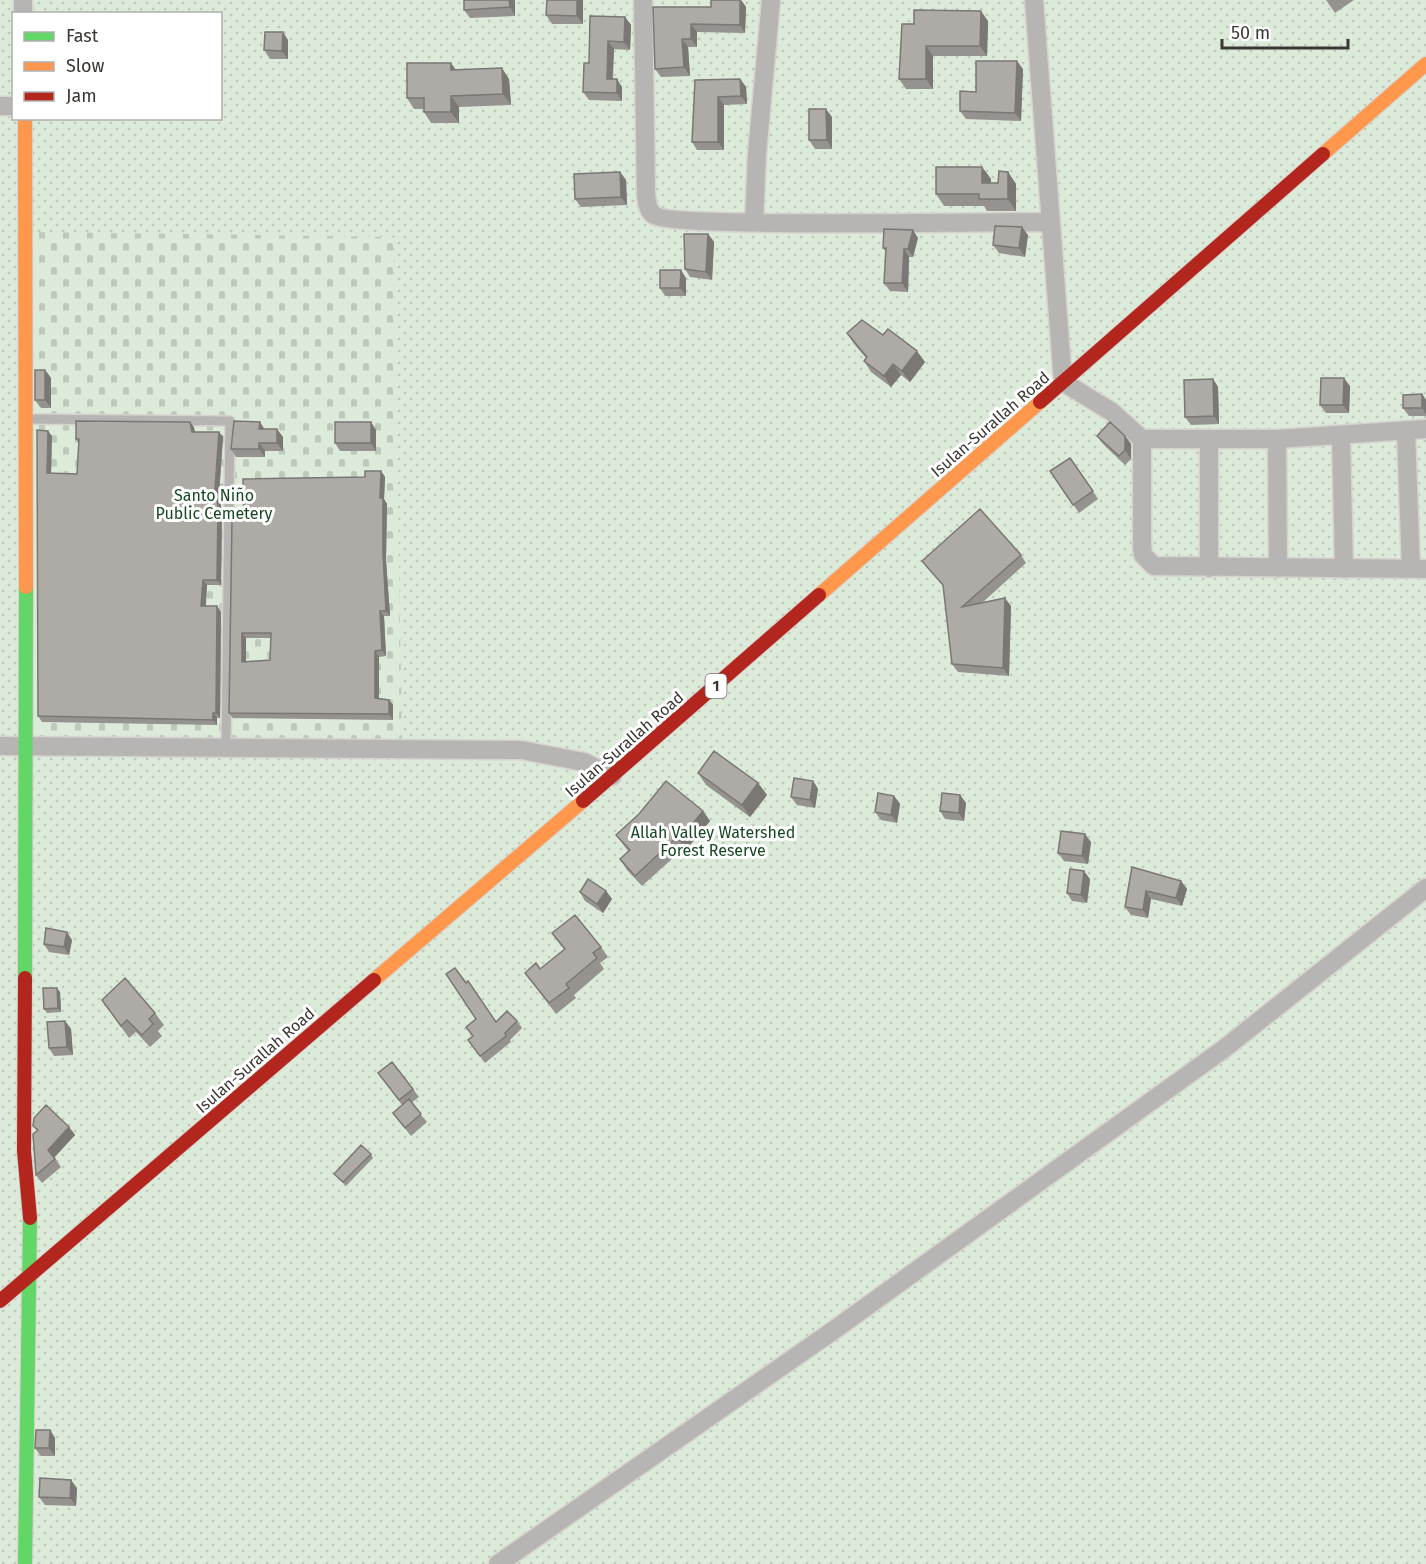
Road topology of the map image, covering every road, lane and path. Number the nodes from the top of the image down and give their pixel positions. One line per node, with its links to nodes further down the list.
1 (643, 0): 6 (street)
2 (771, 0): 6 (street)
3 (1034, 0): 7 (street)
4 (1426, 64): 8 (main road, Isulan-Surallah Road / 1)
5 (25, 120): 9 (main road)
6 (754, 222): 7 (street)
7 (1051, 222): 8 (street)
8 (1063, 382): 13 (street); 23 (main road, Isulan-Surallah Road / 1)
9 (26, 419): 21 (main road); 22 (lane)
10 (1426, 429): 11 (street)
11 (1406, 431): 12 (street); 19 (street)
12 (1341, 437): 14 (street); 18 (street)
13 (1142, 439): 15 (street); 16 (street)
14 (1277, 439): 15 (street); 17 (street)
15 (1209, 441): 16 (street)
16 (1209, 568): 17 (street)
17 (1278, 568): 18 (street)
18 (1344, 569): 19 (street)
19 (1418, 569)
20 (0, 746): 21 (street)
21 (27, 747): 22 (street); 25 (main road)
22 (226, 747): 23 (street)
23 (612, 776): 25 (main road, Isulan-Surallah Road / 1)
24 (1426, 888): 28 (street)
25 (28, 1277): 26 (main road, Isulan-Surallah Road / 1); 27 (main road)
26 (0, 1301)
27 (25, 1564)
28 (498, 1564)

